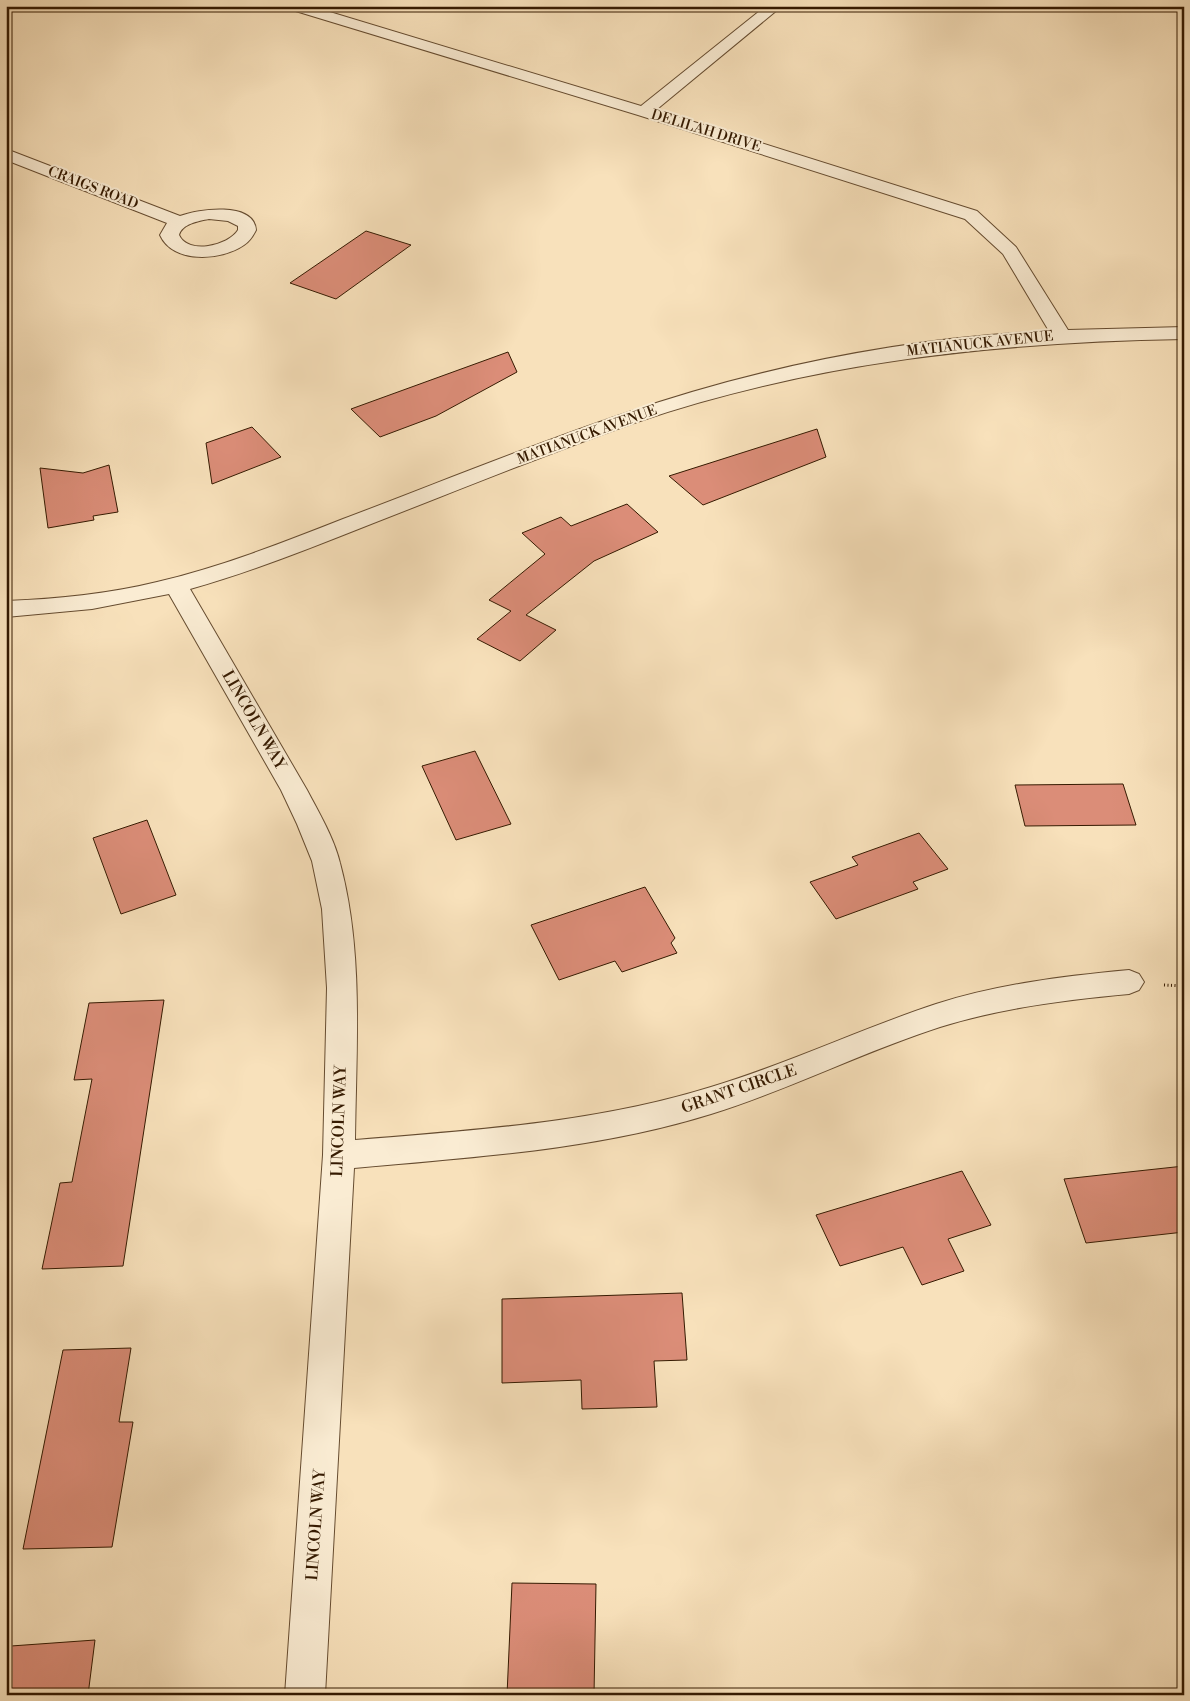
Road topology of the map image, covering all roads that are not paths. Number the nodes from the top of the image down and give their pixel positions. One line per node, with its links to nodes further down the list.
1 (294, 6): 3 (street, DELILAH DRIVE)
2 (775, 6): 3 (street)
3 (644, 112): 7 (street, DELILAH DRIVE)
4 (6, 154): 5 (street, CRAIGS ROAD)
5 (180, 222)
6 (1184, 333): 7 (street, MATIANUCK AVENUE)
7 (1061, 336): 8 (street, MATIANUCK AVENUE)
8 (176, 585): 9 (street, MATIANUCK AVENUE); 11 (street, LINCOLN WAY)
9 (6, 609)
10 (1129, 982): 11 (street, GRANT CIRCLE)
11 (339, 1155): 12 (street, LINCOLN WAY)
12 (305, 1695)

